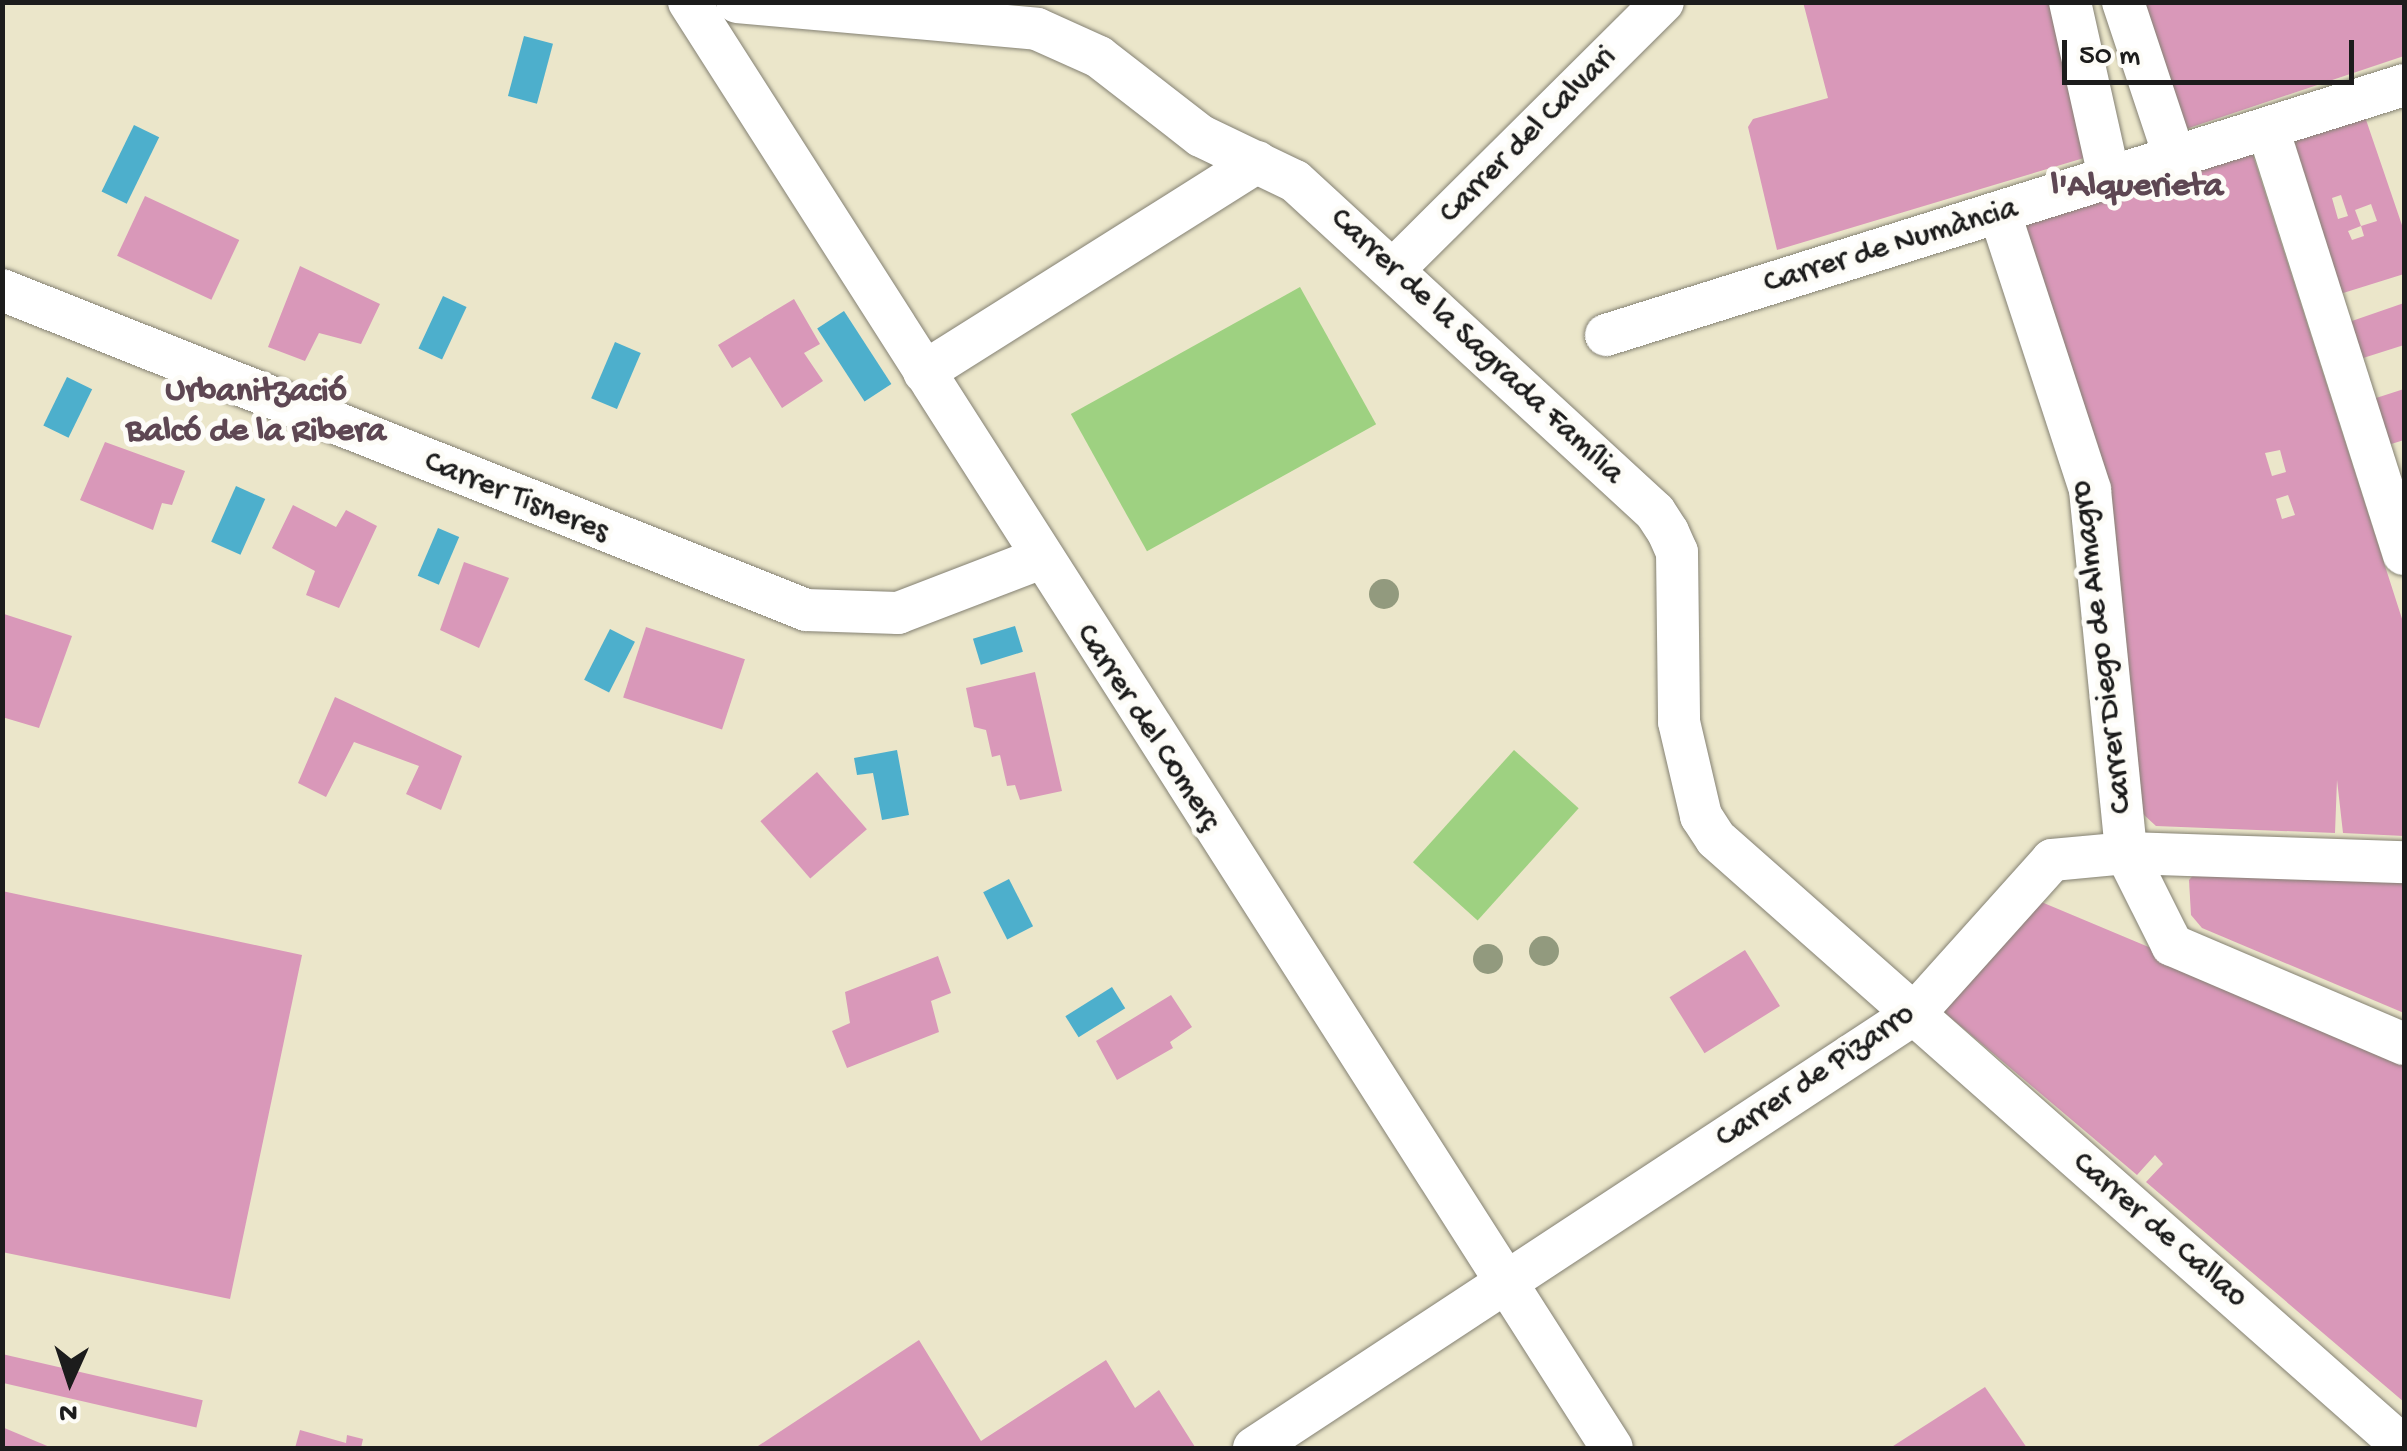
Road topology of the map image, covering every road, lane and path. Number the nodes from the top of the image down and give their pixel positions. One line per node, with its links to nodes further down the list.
1 (688, 2): 15 (street, Carrer del Comerç)
2 (736, 2): 9 (street, Carrer de la Sagrada Família)
3 (1664, 2): 12 (street, Carrer del Calvari)
4 (2070, 2): 10 (street)
5 (2123, 2): 8 (street)
6 (2404, 86): 7 (street, Carrer de Numància)
7 (2270, 132): 8 (street, Carrer de Numància); 16 (street)
8 (2176, 161): 10 (street, Carrer de Numància)
9 (1257, 162): 12 (street, Carrer de la Sagrada Família); 15 (street)
10 (2110, 181): 11 (street, Carrer de Numància)
11 (2000, 214): 14 (street, Carrer de Numància); 18 (street, Carrer Diego de Almagro)
12 (1394, 270): 20 (street, Carrer de la Sagrada Família)
13 (2, 290): 17 (street, Carrer Tisneres)
14 (1606, 334)
15 (924, 372): 17 (street, Carrer del Comerç)
16 (2404, 554)
17 (1039, 559): 22 (street, Carrer del Comerç)
18 (2126, 853): 19 (street, Carrer de Pizarro); 20 (street, Carrer de Pizarro); 21 (street)
19 (2404, 862)
20 (1914, 1014): 22 (street, Carrer de Pizarro); 23 (street, Carrer de Callao)
21 (2404, 1044)
22 (1504, 1286): 24 (street, Carrer de Pizarro); 25 (street, Carrer del Comerç)
23 (2404, 1447)
24 (1254, 1448)
25 (1612, 1448)

